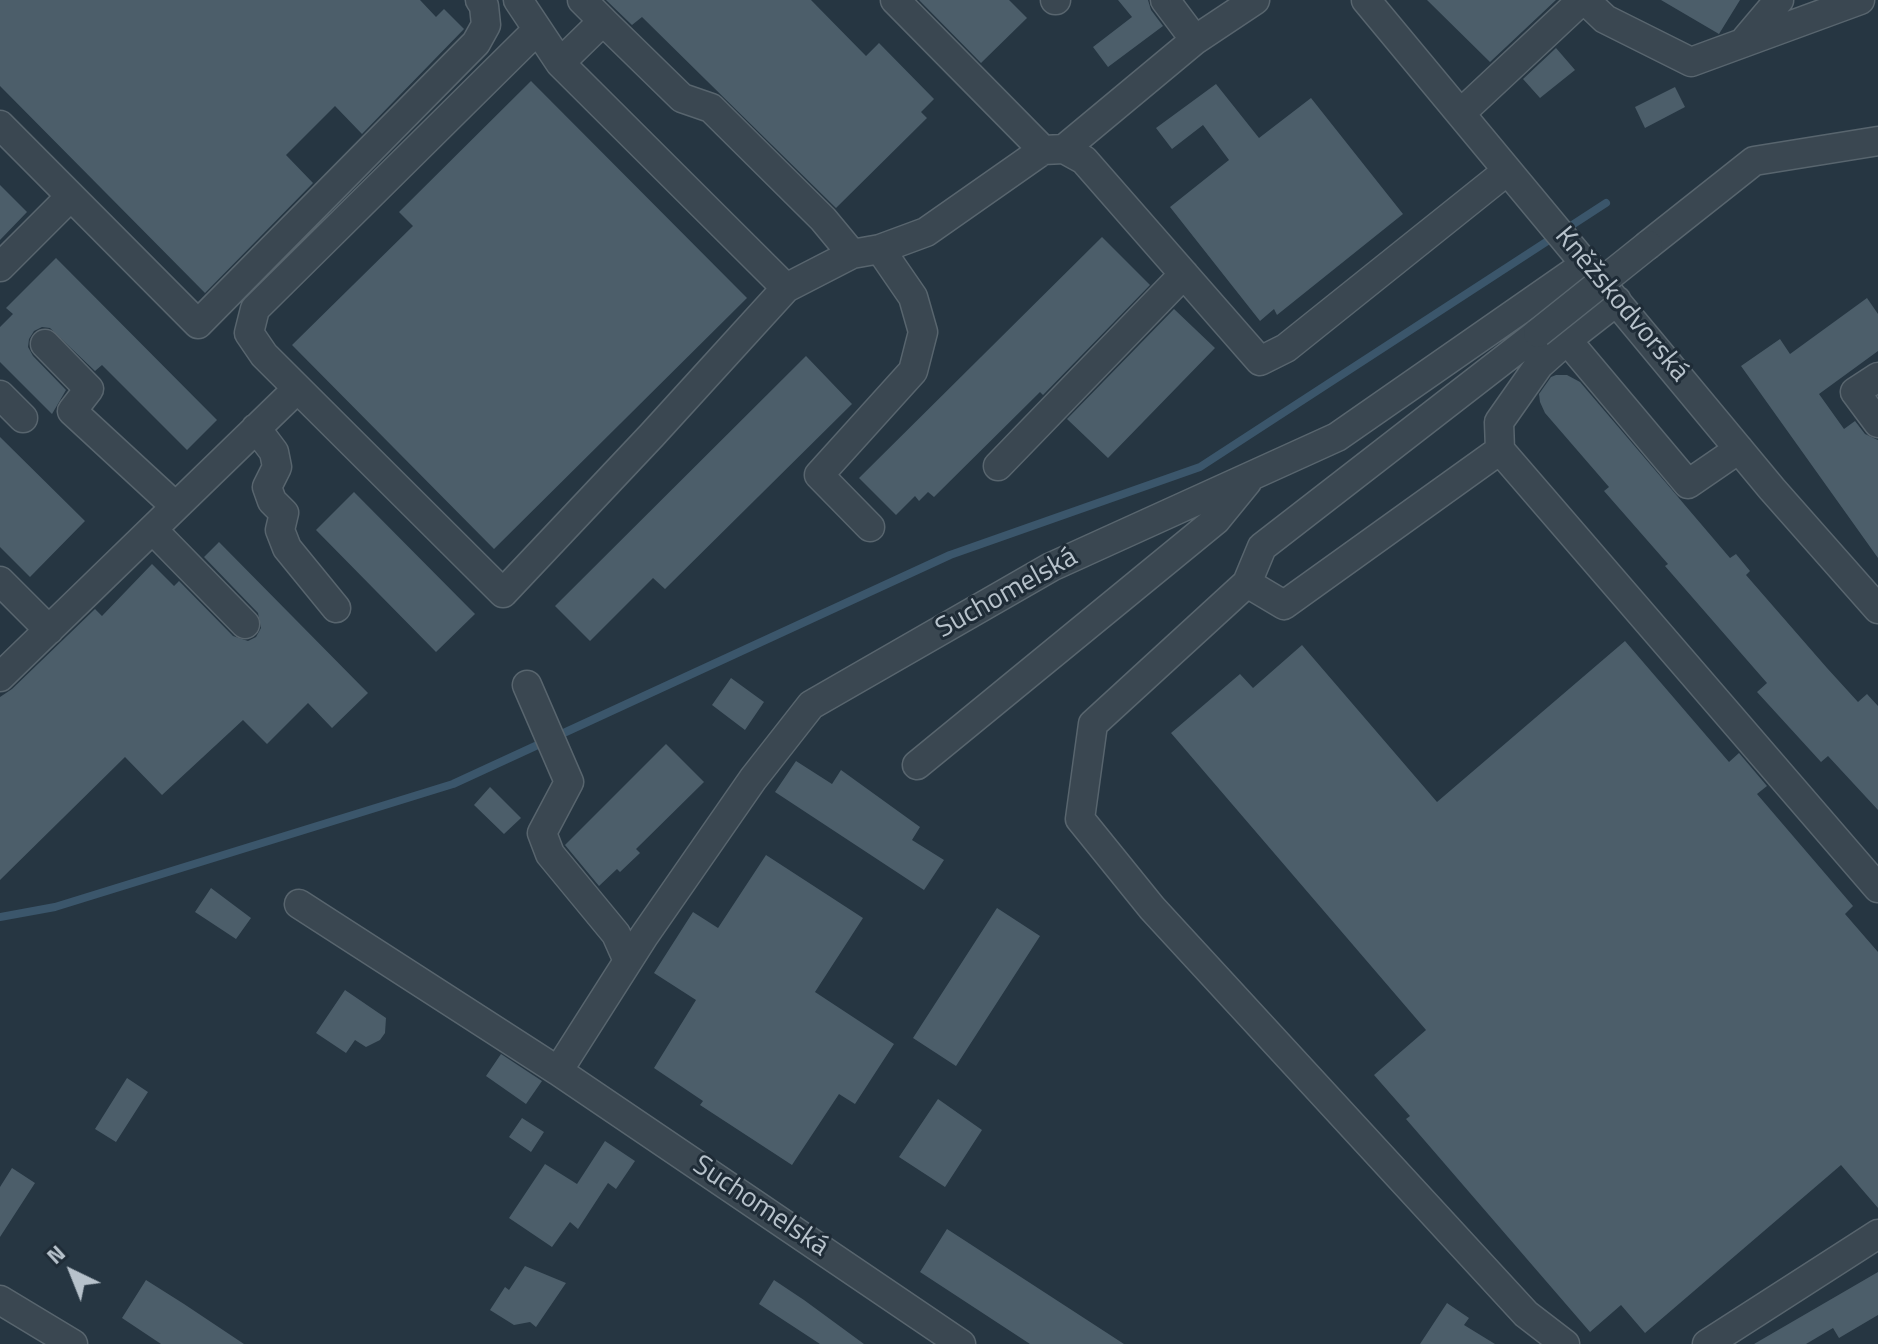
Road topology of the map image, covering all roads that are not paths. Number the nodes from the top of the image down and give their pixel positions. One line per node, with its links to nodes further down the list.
1 (480, 0): 21 (street)
2 (518, 0): 12 (street)
3 (582, 0): 11 (street)
4 (895, 0): 19 (street)
5 (1165, 0): 13 (street)
6 (1255, 0): 13 (street)
7 (1366, 0): 16 (street, Kněžskodvorská)
8 (1583, 0): 14 (street); 16 (street)
9 (1779, 0): 14 (street)
10 (1860, 0): 14 (street)
11 (603, 21): 15 (street); 23 (street)
12 (536, 31): 15 (street); 32 (street)
13 (1195, 40): 19 (street)
14 (1743, 43)
15 (560, 63): 27 (street)
16 (1461, 113): 20 (street, Kněžskodvorská)
17 (0, 125): 21 (street)
18 (1878, 141): 45 (street, bridge)
19 (1054, 150): 22 (street); 26 (street)
20 (1507, 171): 24 (street, Kněžskodvorská); 26 (street)
21 (70, 197): 25 (street)
22 (880, 249): 23 (street); 42 (street)
23 (852, 254): 27 (street)
24 (1587, 263): 28 (street, Kněžskodvorská); 40 (street, Suchomelská)
25 (0, 267)
26 (1184, 274): 39 (street)
27 (786, 288): 32 (street)
28 (1617, 301): 29 (street); 37 (street, Kněžskodvorská)
29 (1567, 340): 37 (street); 38 (street)
30 (45, 344): 41 (street)
31 (1878, 377): 35 (street)
32 (297, 389): 36 (street)
33 (0, 395): 34 (street)
34 (23, 418)
35 (1878, 423)
36 (256, 428): 41 (street); 46 (street)
37 (1739, 449): 47 (street, Kněžskodvorská)
38 (1500, 450): 45 (street); 53 (street)
39 (998, 466)
40 (1253, 475): 52 (street); 55 (street, Suchomelská)
41 (175, 506): 43 (street)
42 (870, 527)
43 (153, 530): 48 (street); 49 (street)
44 (0, 581): 49 (street)
45 (1247, 583): 61 (street)
46 (336, 608)
47 (1878, 609)
48 (245, 624)
49 (49, 630): 50 (street)
50 (0, 677)
51 (527, 685): 55 (street)
52 (917, 765)
53 (1878, 888)
54 (299, 904): 56 (street, Suchomelská)
55 (628, 961): 56 (street, Suchomelská)
56 (558, 1071): 60 (street, Suchomelská)
57 (1878, 1234): 62 (street)
58 (0, 1300): 59 (street)
59 (73, 1344)
60 (961, 1344)
61 (1565, 1344)
62 (1707, 1344)

